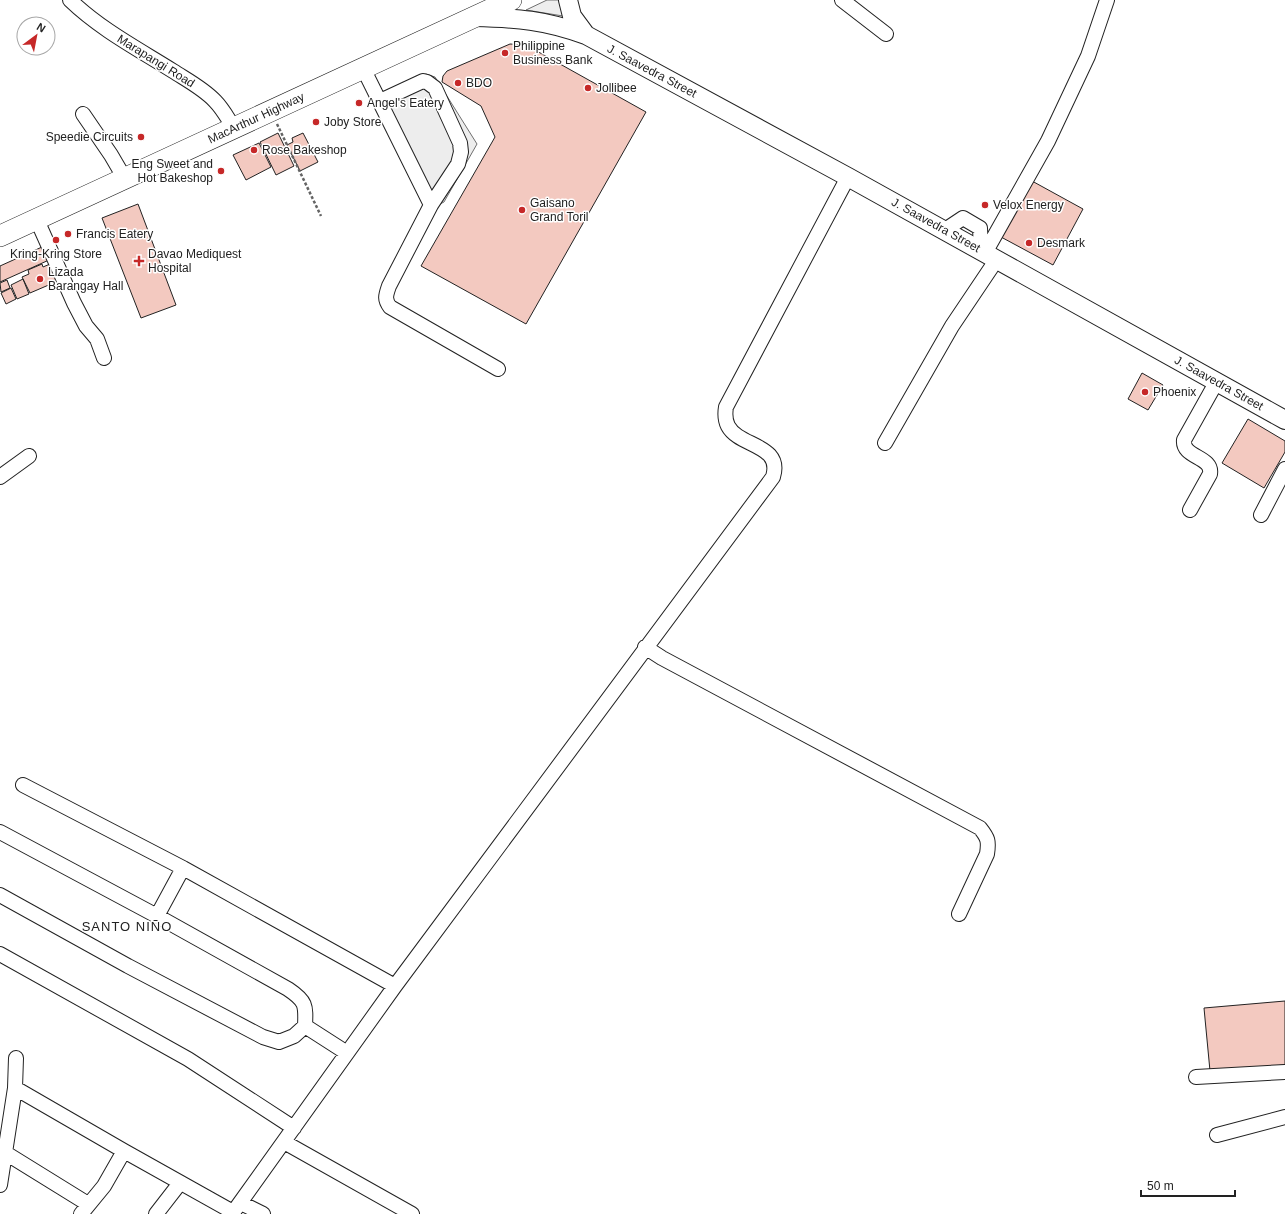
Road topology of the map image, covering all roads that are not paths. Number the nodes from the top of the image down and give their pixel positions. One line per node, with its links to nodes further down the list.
1 (70, 0): 12 (street, Marapangi Road)
2 (511, 0): 6 (highway, MacArthur Highway)
3 (568, 0): 8 (main road, J. Saavedra Street)
4 (842, 0): 7 (street)
5 (1107, 0): 18 (street)
6 (474, 17): 8 (main road, J. Saavedra Street); 9 (highway, MacArthur Highway)
7 (886, 34)
8 (586, 35): 13 (main road, J. Saavedra Street)
9 (363, 68): 10 (street); 12 (highway, MacArthur Highway)
10 (380, 101): 15 (street); 15 (street)
11 (83, 114): 14 (street)
12 (234, 128): 14 (highway, MacArthur Highway)
13 (848, 177): 18 (main road, J. Saavedra Street); 29 (street)
14 (125, 180): 16 (highway, MacArthur Highway)
15 (431, 205): 20 (street)
16 (37, 220): 17 (highway, MacArthur Highway); 19 (street)
17 (0, 236)
18 (988, 254): 21 (main road, J. Saavedra Street); 23 (street)
19 (104, 358)
20 (498, 369)
21 (1216, 382): 22 (main road, J. Saavedra Street); 27 (street)
22 (1285, 420)
23 (885, 443)
24 (29, 456): 26 (street)
25 (1285, 469): 28 (street)
26 (0, 477)
27 (1190, 510)
28 (1261, 515)
29 (645, 647): 34 (street); 37 (street)
30 (23, 785): 32 (street)
31 (0, 832): 35 (street)
32 (183, 868): 35 (street); 37 (street)
33 (0, 895): 38 (street)
34 (959, 914)
35 (157, 916): 38 (street)
36 (0, 954): 45 (street)
37 (395, 986): 39 (street)
38 (305, 1026): 39 (street)
39 (347, 1053): 45 (street)
40 (16, 1058): 43 (street)
41 (1285, 1072): 42 (street)
42 (1196, 1077)
43 (15, 1088): 48 (street); 49 (street)
44 (1285, 1117): 46 (street)
45 (294, 1128): 47 (street)
46 (1218, 1135)
47 (284, 1142): 53 (street); 56 (street)
48 (4, 1152): 51 (street); 52 (street)
49 (124, 1152): 50 (street); 52 (street)
50 (180, 1183): 53 (street); 54 (street)
51 (0, 1185)
52 (85, 1209)
53 (235, 1210): 55 (street)
54 (156, 1214)
55 (263, 1214)
56 (412, 1214)

